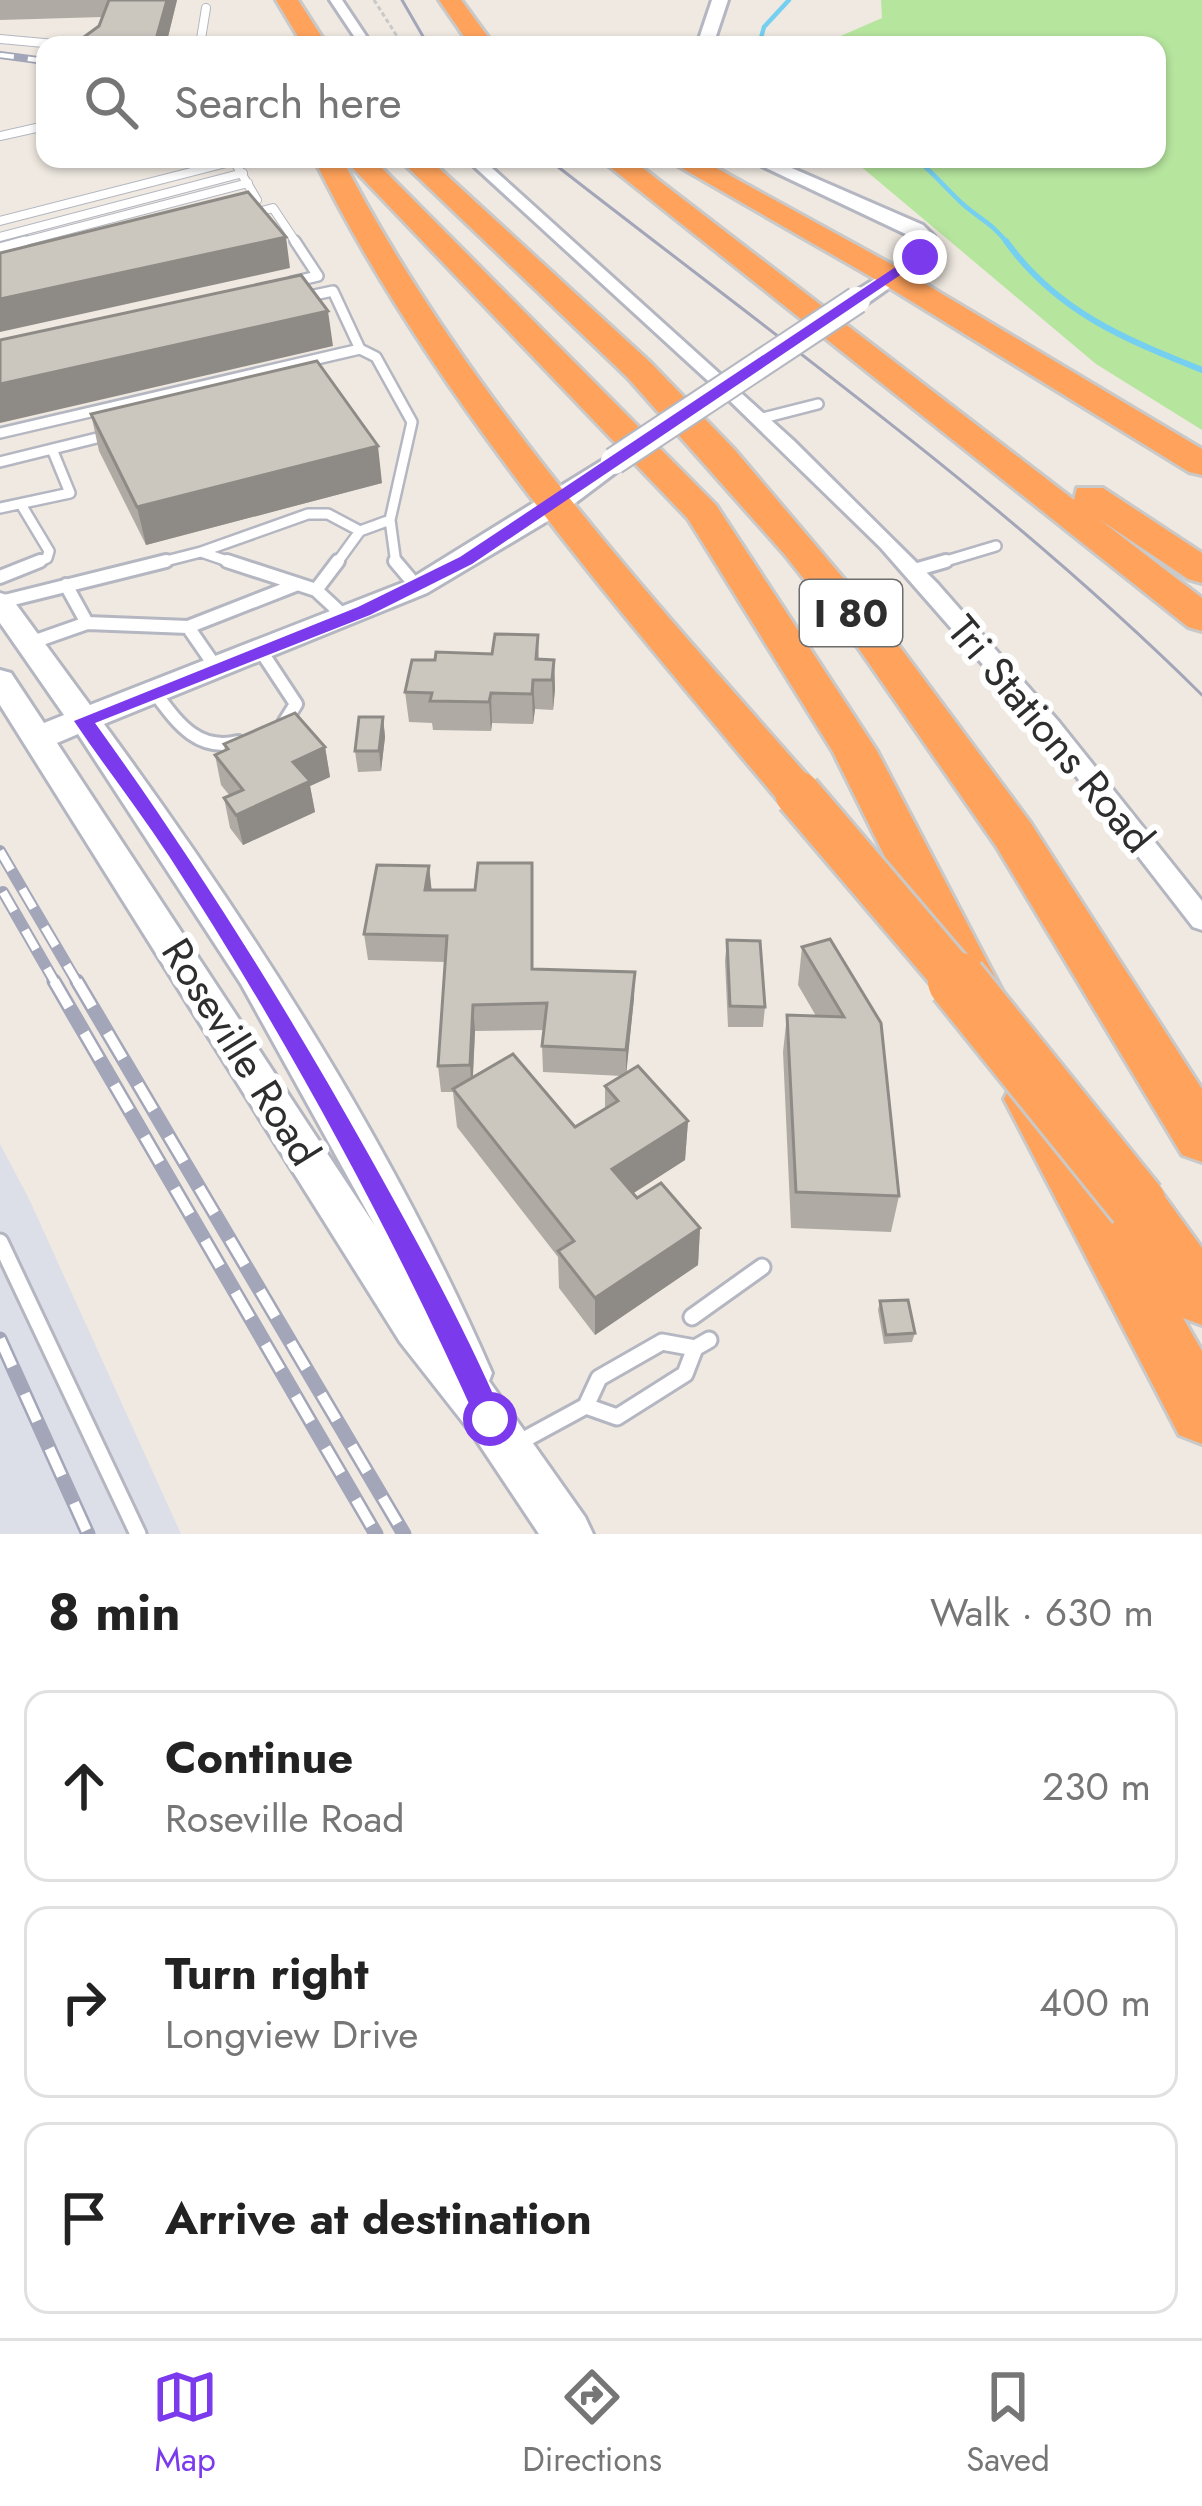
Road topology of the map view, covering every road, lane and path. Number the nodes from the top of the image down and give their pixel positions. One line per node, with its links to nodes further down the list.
1 (287, 0): 8 (highway)
2 (336, 0): 9 (street)
3 (374, 0): 10 (path)
4 (720, 0): 13 (street)
5 (206, 8): 7 (lane)
6 (455, 8): 11 (highway); 12 (highway)
7 (201, 36)
8 (309, 36)
9 (360, 36)
10 (397, 36)
11 (475, 36)
12 (491, 36)
13 (708, 36)
14 (0, 38): 15 (lane)
15 (36, 42)
16 (36, 127): 17 (lane)
17 (0, 136)
18 (207, 168): 30 (lane)
19 (238, 168): 27 (lane)
20 (333, 168): 46 (highway)
21 (367, 168): 81 (highway)
22 (422, 168): 75 (highway, I 80)
23 (483, 168): 40 (street, Tri Stations Road)
24 (625, 168): 38 (highway)
25 (696, 168): 34 (highway)
26 (777, 168): 34 (street)
27 (248, 183): 28 (lane); 31 (lane); 32 (lane); 33 (lane)
28 (236, 206)
29 (227, 220): 35 (lane)
30 (0, 221)
31 (0, 236)
32 (0, 248)
33 (0, 259)
34 (891, 276): 45 (highway); 46 (main road, bridge)
35 (272, 286)
36 (288, 300): 37 (lane)
37 (360, 350): 42 (lane); 49 (lane)
38 (883, 371): 54 (highway); 62 (highway)
39 (818, 404): 40 (lane)
40 (759, 419): 53 (street, Tri Stations Road)
41 (130, 429): 43 (lane)
42 (0, 433)
43 (52, 449): 44 (lane); 47 (lane)
44 (0, 463)
45 (1202, 464)
46 (556, 504): 58 (main road); 78 (highway, bridge)
47 (22, 506): 48 (lane); 55 (lane)
48 (0, 508)
49 (390, 520): 50 (lane); 58 (lane)
50 (360, 531): 52 (lane); 59 (lane)
51 (996, 546): 53 (lane)
52 (201, 552): 56 (lane); 57 (lane)
53 (911, 571): 74 (street, Tri Stations Road)
54 (1202, 571)
55 (0, 577)
56 (298, 584): 59 (lane); 64 (lane)
57 (66, 585): 60 (lane); 63 (lane)
58 (417, 587): 61 (main road)
59 (316, 590): 61 (lane)
60 (0, 602): 65 (main road, Roseville Road)
61 (346, 618): 66 (main road)
62 (1202, 618)
63 (87, 622): 64 (lane); 65 (lane)
64 (188, 627): 67 (lane)
65 (29, 643): 70 (main road, Roseville Road)
66 (261, 651): 67 (main road); 71 (lane)
67 (217, 669): 69 (main road)
68 (0, 680): 72 (main road, Roseville Road)
69 (155, 693): 70 (main road); 73 (lane)
70 (84, 721): 72 (main road); 82 (main road, Roseville Road)
71 (266, 730)
72 (38, 738): 82 (main road, Roseville Road)
73 (248, 738)
74 (1202, 920)
75 (1202, 1138)
76 (0, 1242): 83 (lane)
77 (762, 1267): 79 (lane)
78 (1202, 1297)
79 (692, 1317)
80 (586, 1406): 80 (lane); 82 (lane)
81 (1202, 1413)
82 (500, 1433): 84 (main road, Roseville Road)
83 (138, 1534)
84 (568, 1534)

